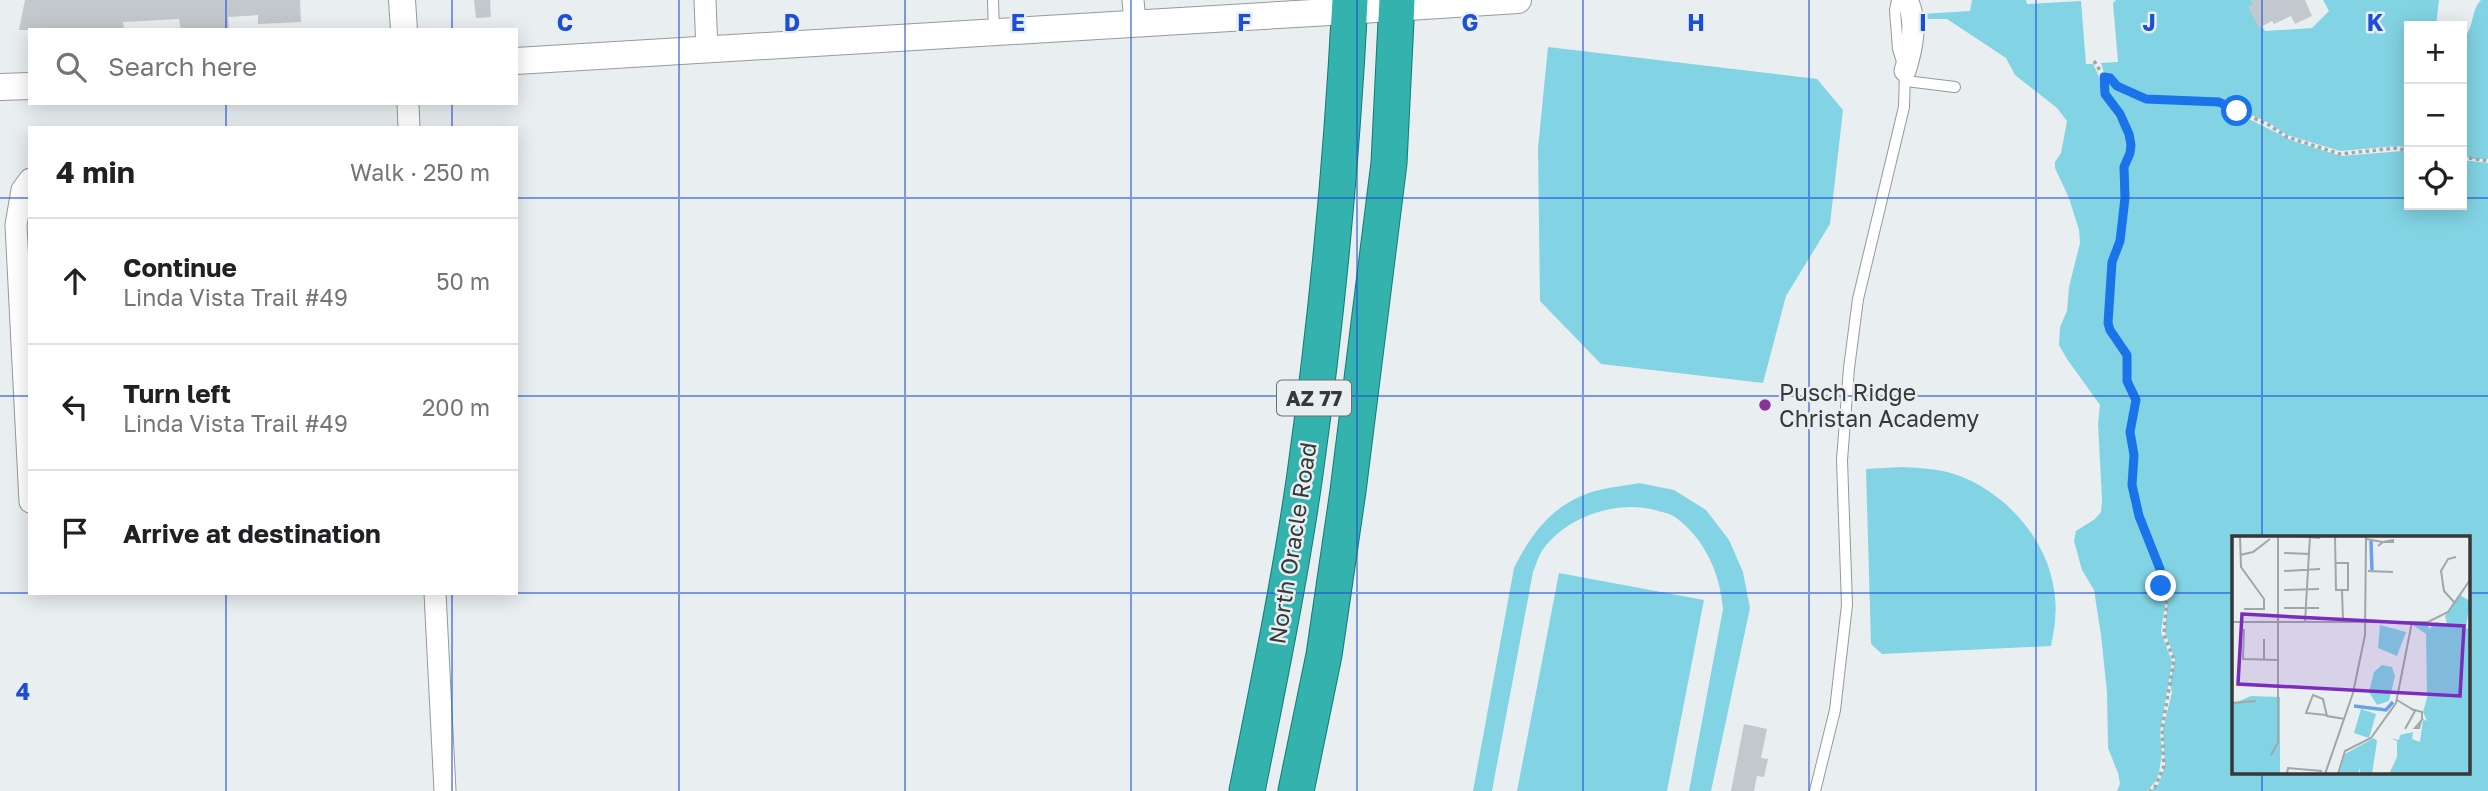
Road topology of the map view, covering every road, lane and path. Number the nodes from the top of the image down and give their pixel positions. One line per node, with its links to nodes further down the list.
1 (402, 0): 10 (street)
2 (705, 0): 12 (street)
3 (993, 0): 11 (lane)
4 (1518, 0): 7 (street)
5 (1897, 0): 15 (lane)
6 (1907, 0): 15 (street)
7 (1397, 4): 8 (street); 30 (highway, North Oracle Road / AZ 77)
8 (1350, 6): 9 (street); 29 (highway, North Oracle Road / AZ 77)
9 (1134, 11): 11 (street)
10 (404, 28)
11 (995, 34): 12 (street)
12 (707, 51): 13 (street)
13 (518, 61)
14 (2094, 61): 16 (path)
15 (1906, 76): 19 (lane); 31 (lane)
16 (2104, 77): 22 (path); 32 (path)
17 (28, 86): 18 (street)
18 (0, 87)
19 (1955, 87)
20 (408, 105): 21 (street)
21 (409, 126)
22 (2404, 150)
23 (2467, 158): 24 (path)
24 (2488, 161)
25 (28, 182): 26 (street)
26 (28, 462)
27 (435, 595): 28 (street)
28 (445, 791)
29 (1247, 791)
30 (1296, 791)
31 (1815, 791)
32 (2148, 791)

